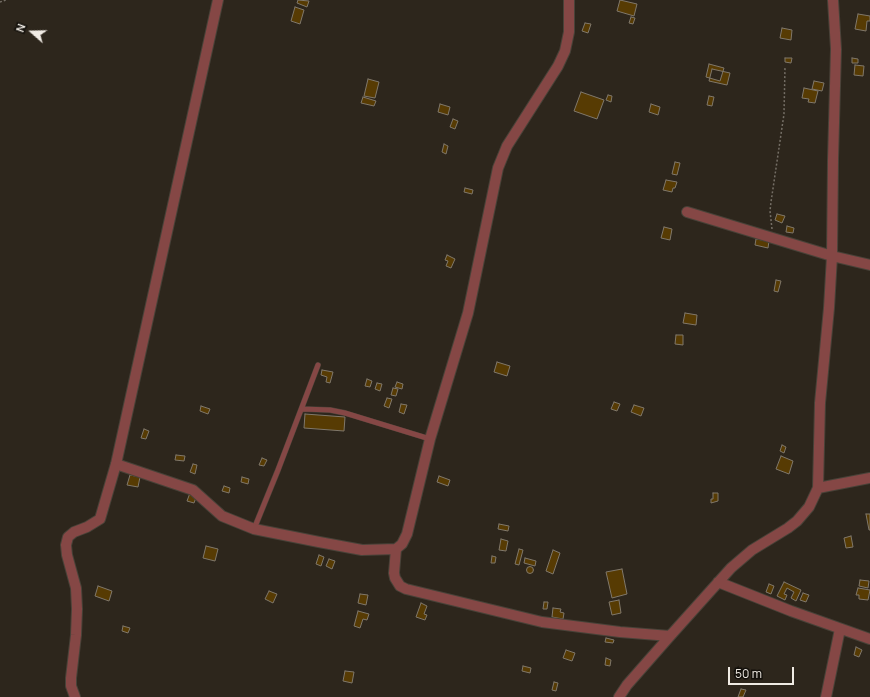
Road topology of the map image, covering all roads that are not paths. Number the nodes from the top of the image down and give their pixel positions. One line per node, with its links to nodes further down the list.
1 (218, 0): 10 (street)
2 (569, 0): 9 (street)
3 (833, 0): 5 (street)
4 (687, 212): 5 (street)
5 (832, 256): 6 (street); 12 (street)
6 (870, 265)
7 (318, 365): 8 (lane)
8 (302, 409): 9 (lane); 13 (lane)
9 (430, 439): 14 (street)
10 (116, 464): 13 (street); 19 (street)
11 (870, 478): 12 (street)
12 (818, 488): 15 (street)
13 (254, 529): 14 (street)
14 (396, 549): 17 (street)
15 (718, 582): 16 (street); 17 (street)
16 (840, 629): 18 (street); 21 (street)
17 (670, 636): 20 (street)
18 (870, 639)
19 (75, 697)
20 (619, 697)
21 (826, 697)

